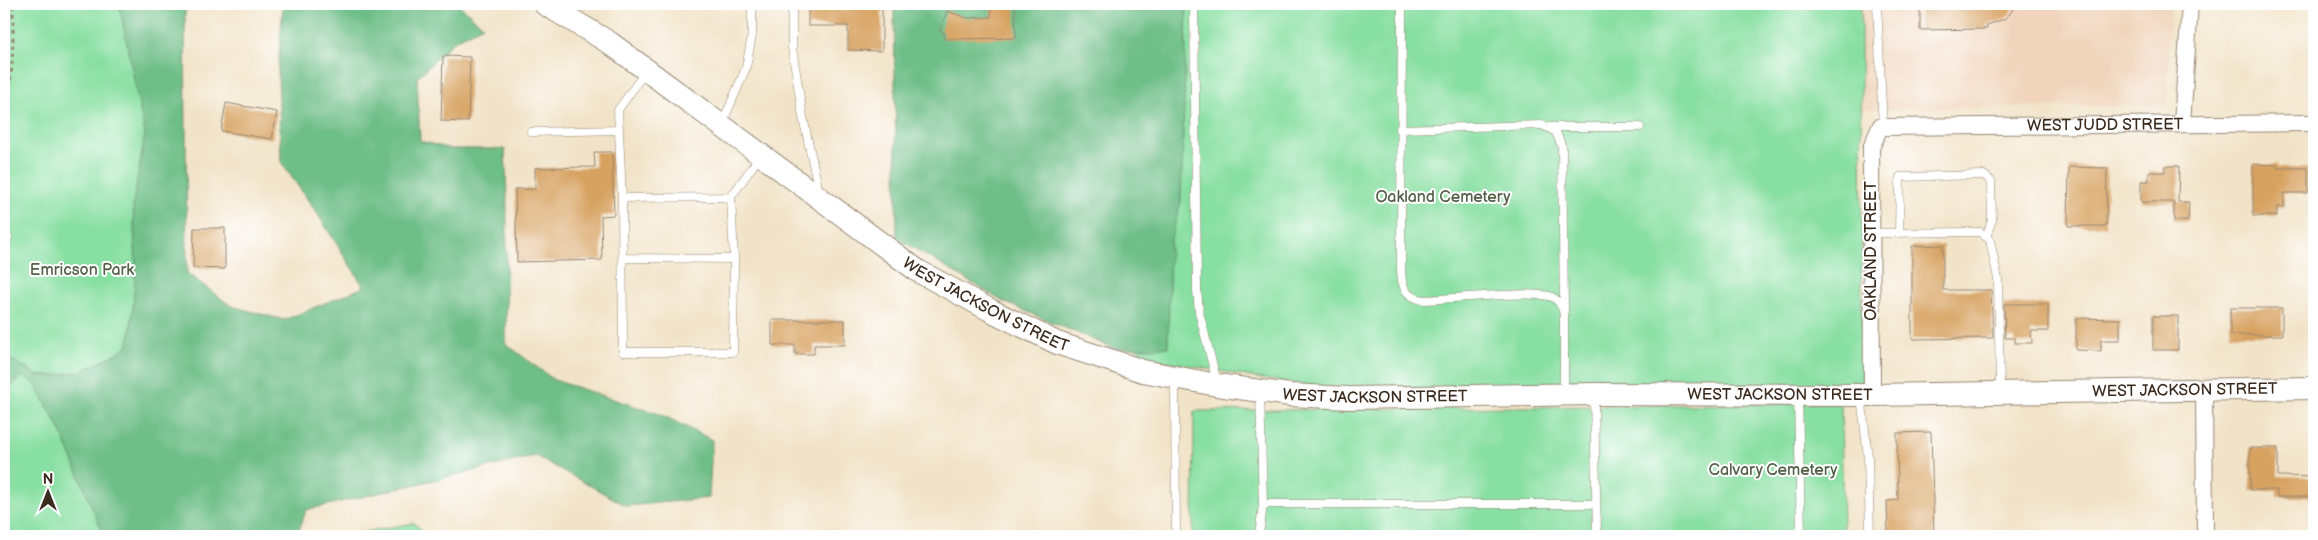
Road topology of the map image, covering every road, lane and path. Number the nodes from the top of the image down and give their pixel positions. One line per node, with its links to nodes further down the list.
1 (13, 4): 10 (path)
2 (545, 4): 9 (street, WEST JACKSON STREET)
3 (752, 4): 13 (lane)
4 (792, 4): 23 (lane)
5 (1194, 4): 33 (lane)
6 (1402, 4): 17 (lane)
7 (1877, 4): 14 (lane)
8 (2190, 4): 12 (street)
9 (647, 70): 13 (street, WEST JACKSON STREET); 18 (lane)
10 (4, 112)
11 (2314, 123): 12 (street, WEST JUDD STREET)
12 (2182, 124): 14 (street, WEST JUDD STREET)
13 (722, 125): 20 (street, WEST JACKSON STREET)
14 (1890, 126): 25 (street, OAKLAND STREET)
15 (1549, 127): 16 (lane); 17 (lane); 31 (lane)
16 (1640, 127)
17 (1400, 129): 31 (lane)
18 (619, 130): 19 (lane); 22 (lane)
19 (531, 132)
20 (761, 154): 21 (lane); 23 (street, WEST JACKSON STREET)
21 (730, 197): 22 (lane); 30 (lane)
22 (622, 198): 29 (lane)
23 (821, 199): 32 (street, WEST JACKSON STREET)
24 (1899, 233): 25 (lane); 27 (lane); 27 (lane)
25 (1871, 234): 41 (street, OAKLAND STREET)
26 (8, 236): 28 (lane)
27 (1986, 237): 37 (lane)
28 (4, 250)
29 (623, 258): 30 (lane); 30 (lane)
30 (734, 259)
31 (1564, 315): 38 (lane)
32 (1175, 377): 33 (street, WEST JACKSON STREET); 44 (lane)
33 (1217, 385): 36 (street, WEST JACKSON STREET)
34 (2314, 388): 35 (street, WEST JACKSON STREET)
35 (2204, 390): 37 (street, WEST JACKSON STREET); 49 (street)
36 (1260, 391): 38 (street, WEST JACKSON STREET); 42 (lane)
37 (2000, 393): 41 (street, WEST JACKSON STREET)
38 (1564, 394): 39 (street, WEST JACKSON STREET)
39 (1594, 394): 40 (street, WEST JACKSON STREET); 43 (lane)
40 (1798, 394): 41 (street, WEST JACKSON STREET); 47 (lane)
41 (1866, 394): 48 (lane)
42 (1263, 504): 43 (lane); 45 (lane)
43 (1596, 504): 46 (lane)
44 (1176, 536)
45 (1259, 536)
46 (1596, 536)
47 (1801, 536)
48 (1870, 536)
49 (2206, 536)

